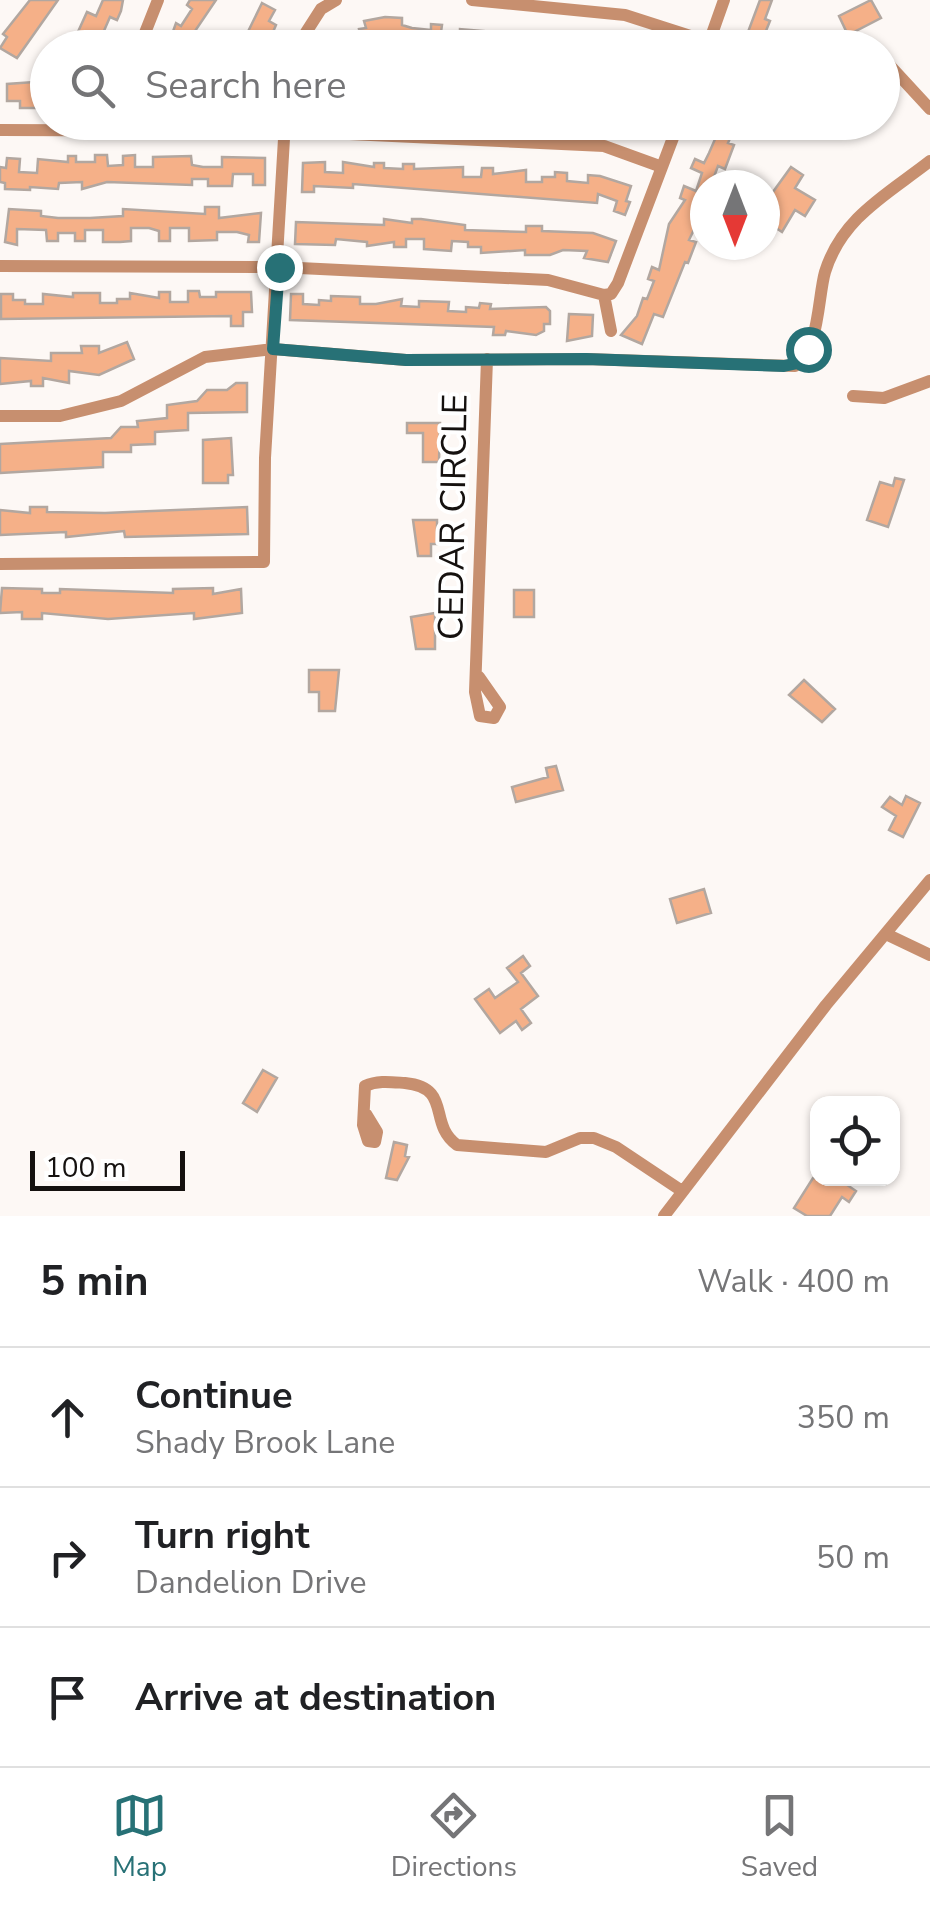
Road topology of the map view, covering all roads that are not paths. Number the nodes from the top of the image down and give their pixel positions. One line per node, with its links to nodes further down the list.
1 (158, 0): 6 (street)
2 (336, 0): 7 (street)
3 (472, 0): 5 (street)
4 (724, 0): 9 (street)
5 (582, 4): 8 (street)
6 (146, 30)
7 (308, 30)
8 (674, 30)
9 (713, 30)
10 (900, 76): 11 (street)
11 (930, 109)
12 (30, 129): 13 (street)
13 (0, 130)
14 (284, 140): 20 (street)
15 (503, 140): 18 (street)
16 (672, 140): 18 (street)
17 (930, 161): 24 (street)
18 (662, 168): 21 (street)
19 (0, 266): 20 (street)
20 (279, 267): 21 (street); 23 (street)
21 (604, 295): 22 (street)
22 (611, 330)
23 (273, 349): 24 (street); 27 (street); 28 (street)
24 (487, 359): 29 (street, CEDAR CIRCLE)
25 (930, 382): 26 (street)
26 (852, 396)
27 (0, 416)
28 (0, 564)
29 (479, 678)
30 (930, 880): 31 (street)
31 (886, 934): 32 (street); 34 (street)
32 (930, 955)
33 (366, 1114): 34 (street)
34 (682, 1191): 35 (street)
35 (664, 1216)

